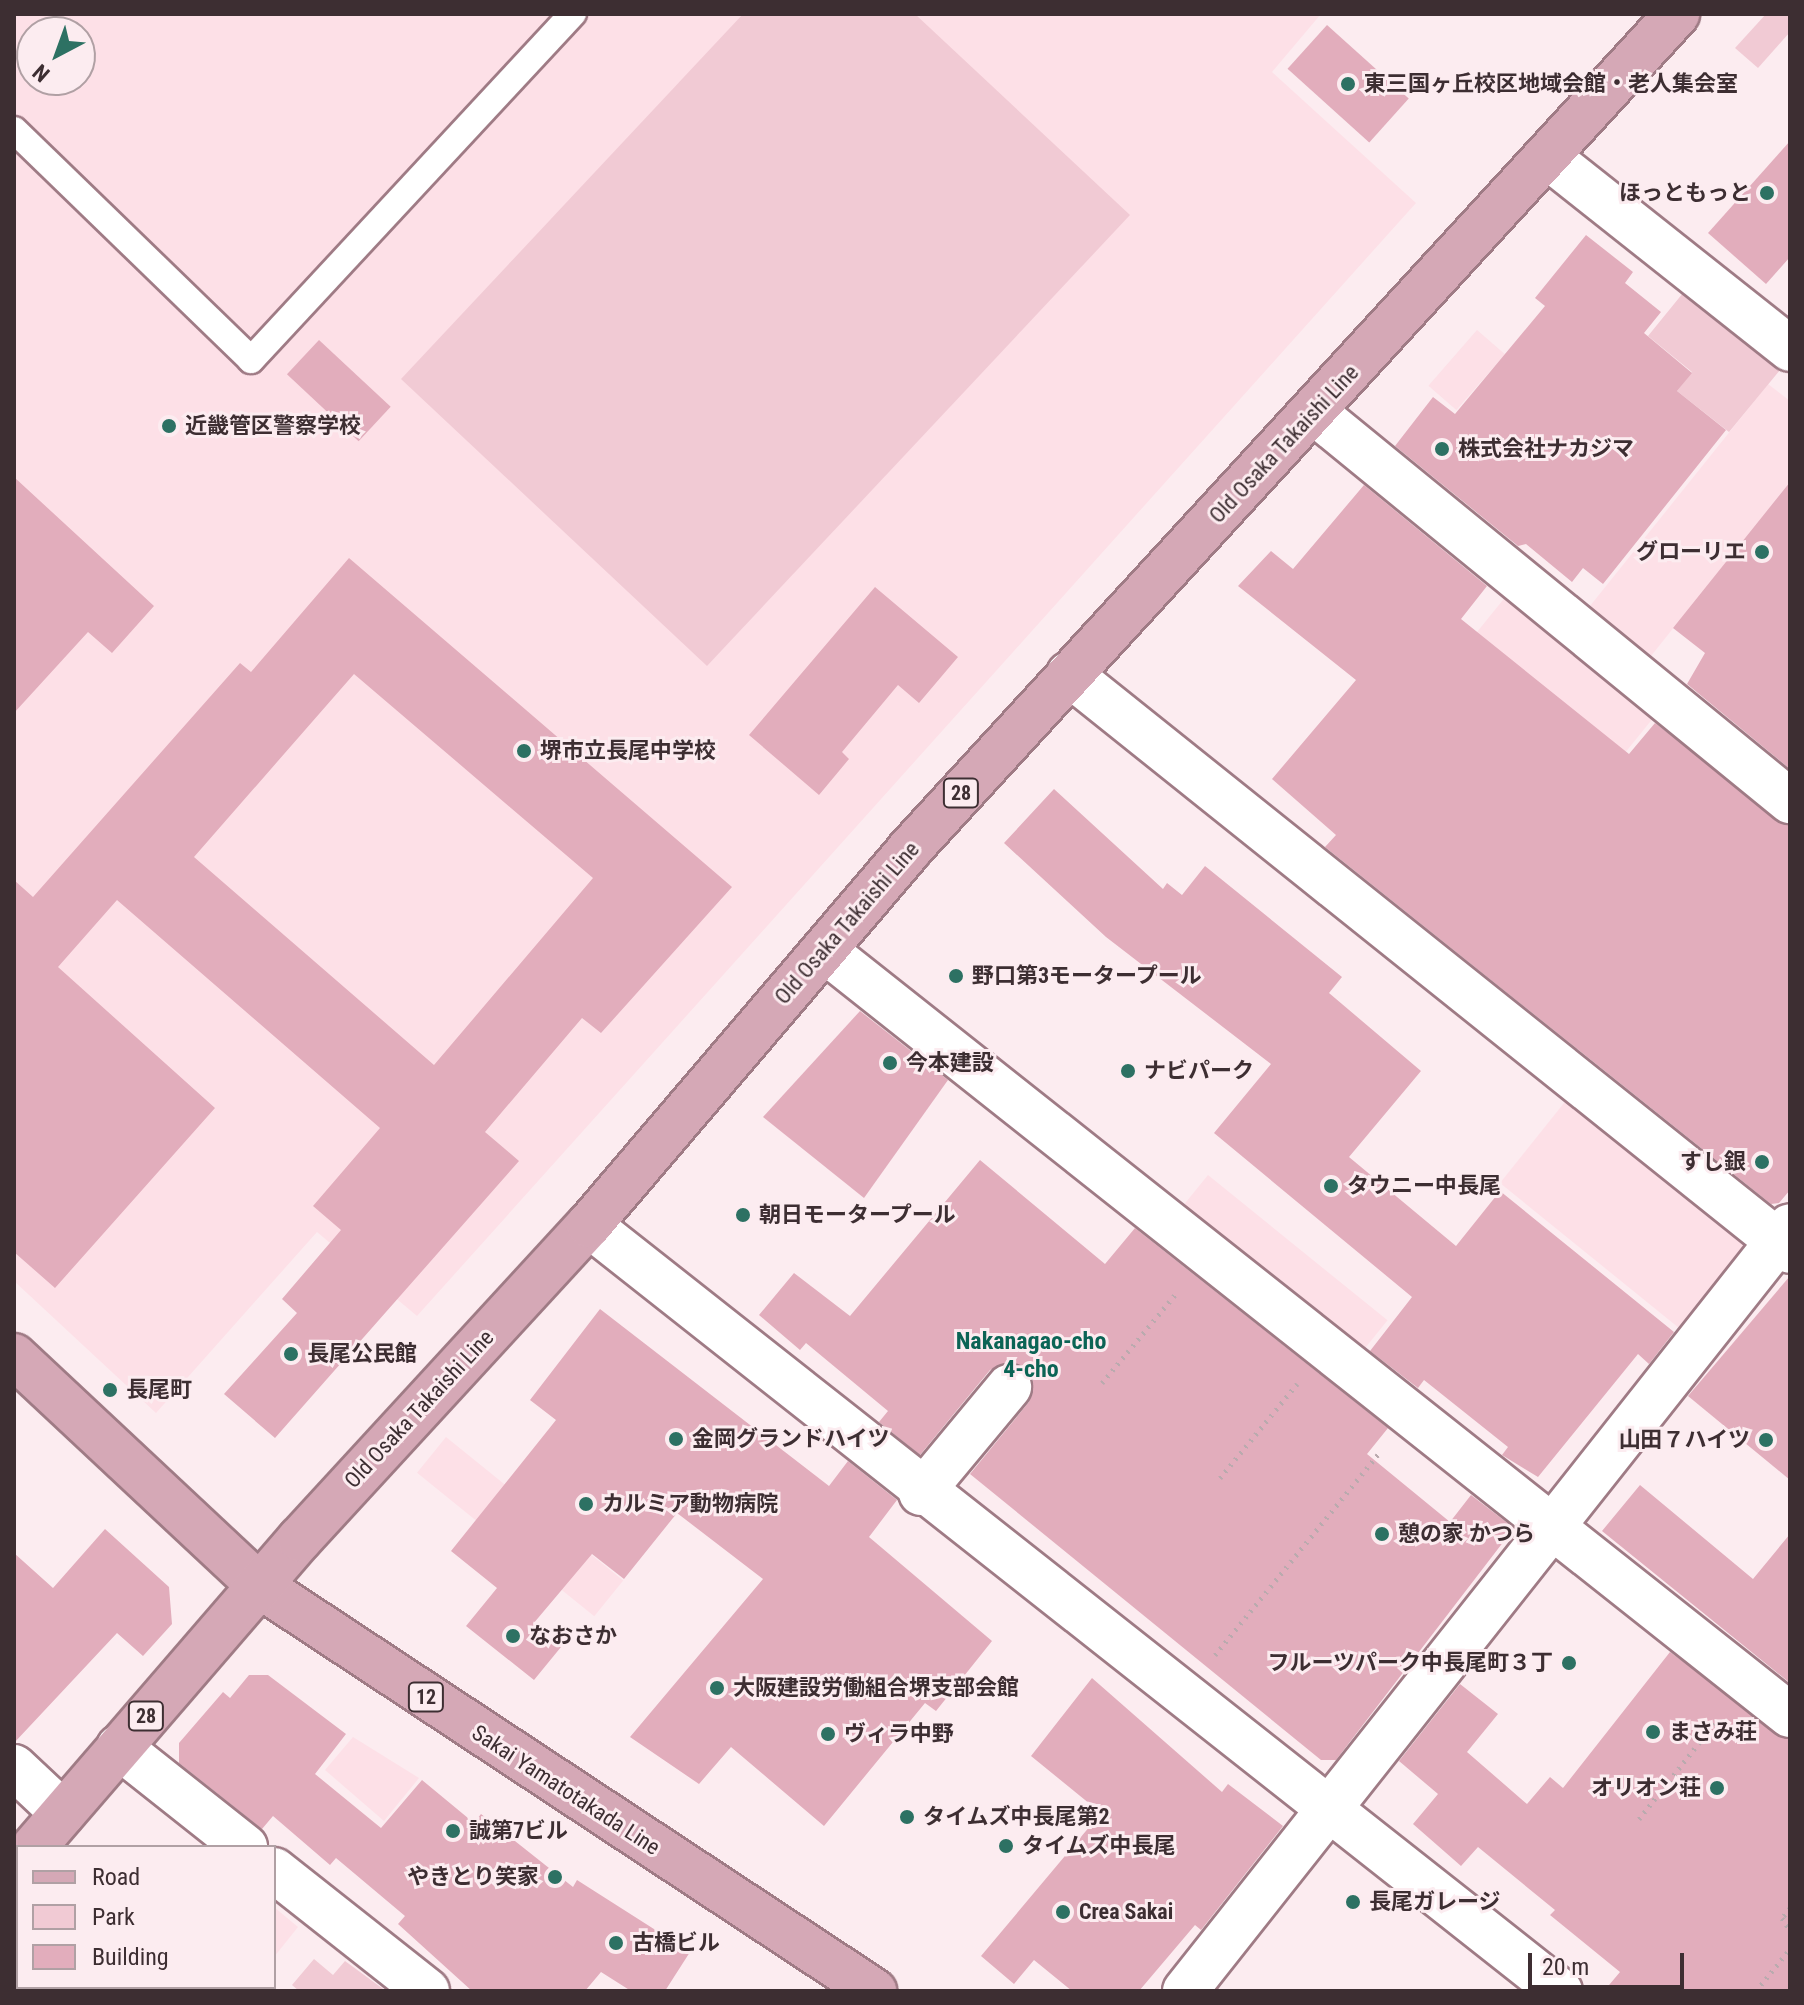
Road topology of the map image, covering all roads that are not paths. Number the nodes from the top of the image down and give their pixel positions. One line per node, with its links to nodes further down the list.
1 (573, 14): 3 (lane)
2 (1677, 14): 4 (main road, Old Osaka Takaishi Line / 28)
3 (14, 130)
4 (1548, 157): 5 (street); 6 (main road, Old Osaka Takaishi Line / 28)
5 (1790, 349)
6 (1314, 412): 7 (main road, Old Osaka Takaishi Line / 28); 8 (street)
7 (1069, 674): 9 (main road, Old Osaka Takaishi Line / 28); 11 (street)
8 (1790, 801)
9 (824, 950): 10 (main road, Old Osaka Takaishi Line / 28); 15 (street)
10 (589, 1225): 14 (street); 16 (main road, Old Osaka Takaishi Line / 28)
11 (1786, 1240): 15 (street)
12 (14, 1356): 16 (main road, Sakai Yamatotakada Line / 12)
13 (1009, 1387): 14 (street)
14 (921, 1493): 20 (street)
15 (1551, 1527): 17 (street); 20 (street)
16 (260, 1586): 18 (main road, Old Osaka Takaishi Line / 28); 26 (main road, Sakai Yamatotakada Line / 12)
17 (1790, 1715)
18 (119, 1747): 21 (main road, Old Osaka Takaishi Line / 28); 23 (street)
19 (14, 1767): 21 (street)
20 (1328, 1810): 27 (street); 28 (street)
21 (63, 1813): 22 (main road, Old Osaka Takaishi Line / 28)
22 (36, 1845)
23 (242, 1845)
24 (276, 1872): 25 (street)
25 (427, 1991)
26 (874, 1991)
27 (1185, 1991)
28 (1560, 1991)

